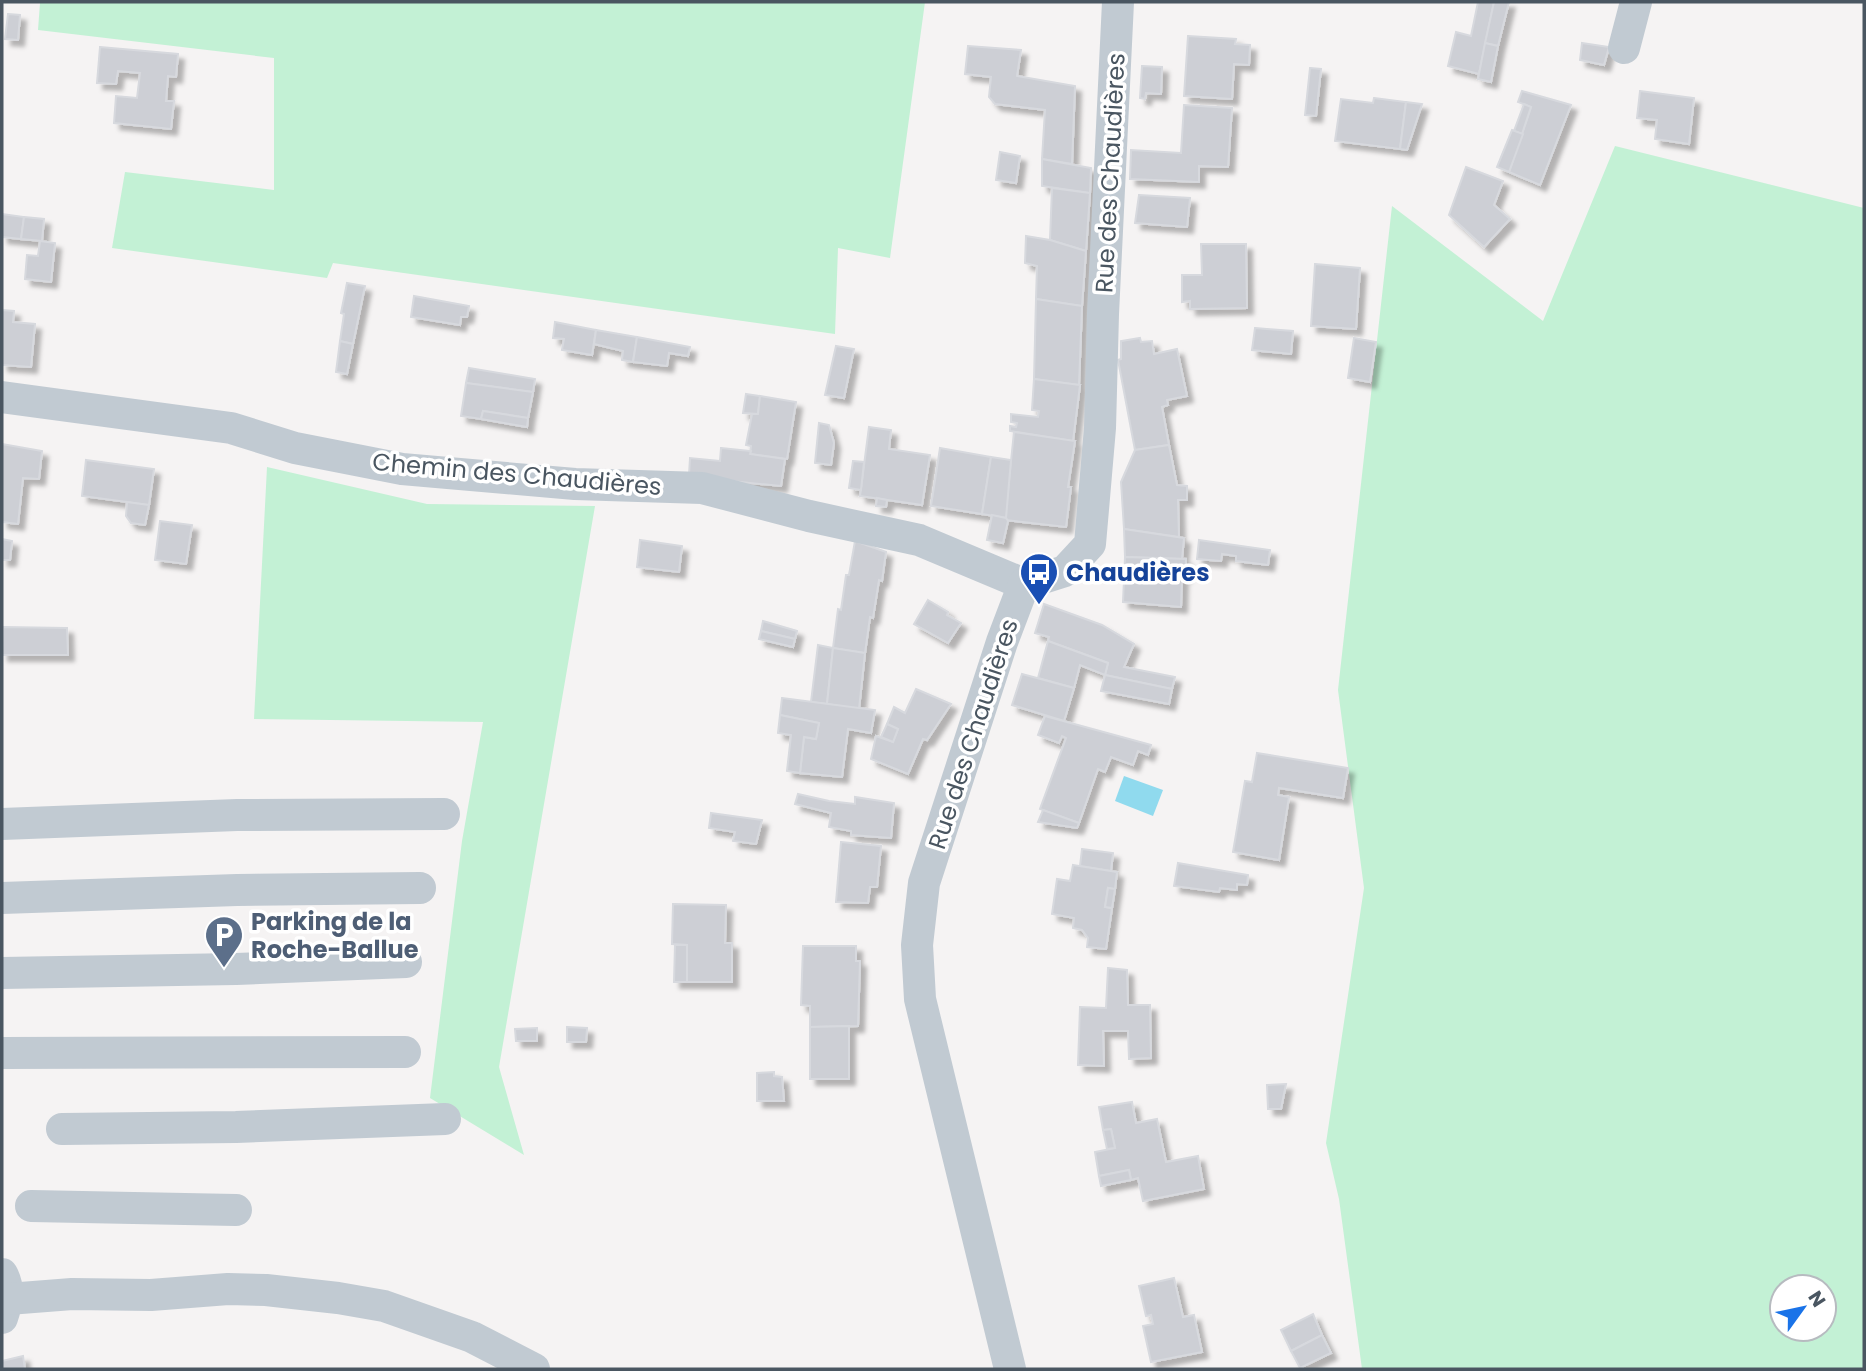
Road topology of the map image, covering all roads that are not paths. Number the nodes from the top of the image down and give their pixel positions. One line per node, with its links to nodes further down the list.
1 (1118, 2): 5 (street, Rue des Chaudières)
2 (1636, 2): 3 (street)
3 (1624, 48)
4 (2, 397): 5 (street, Chemin des Chaudières)
5 (1024, 583): 20 (street, Rue des Chaudières)
6 (444, 814): 7 (street)
7 (2, 824)
8 (420, 888): 9 (street)
9 (2, 898)
10 (406, 962): 11 (street)
11 (2, 973)
12 (405, 1052): 13 (street)
13 (2, 1053)
14 (445, 1119): 15 (street)
15 (62, 1129)
16 (31, 1206): 17 (street)
17 (236, 1210)
18 (4, 1297): 19 (street)
19 (534, 1369)
20 (1010, 1369)

